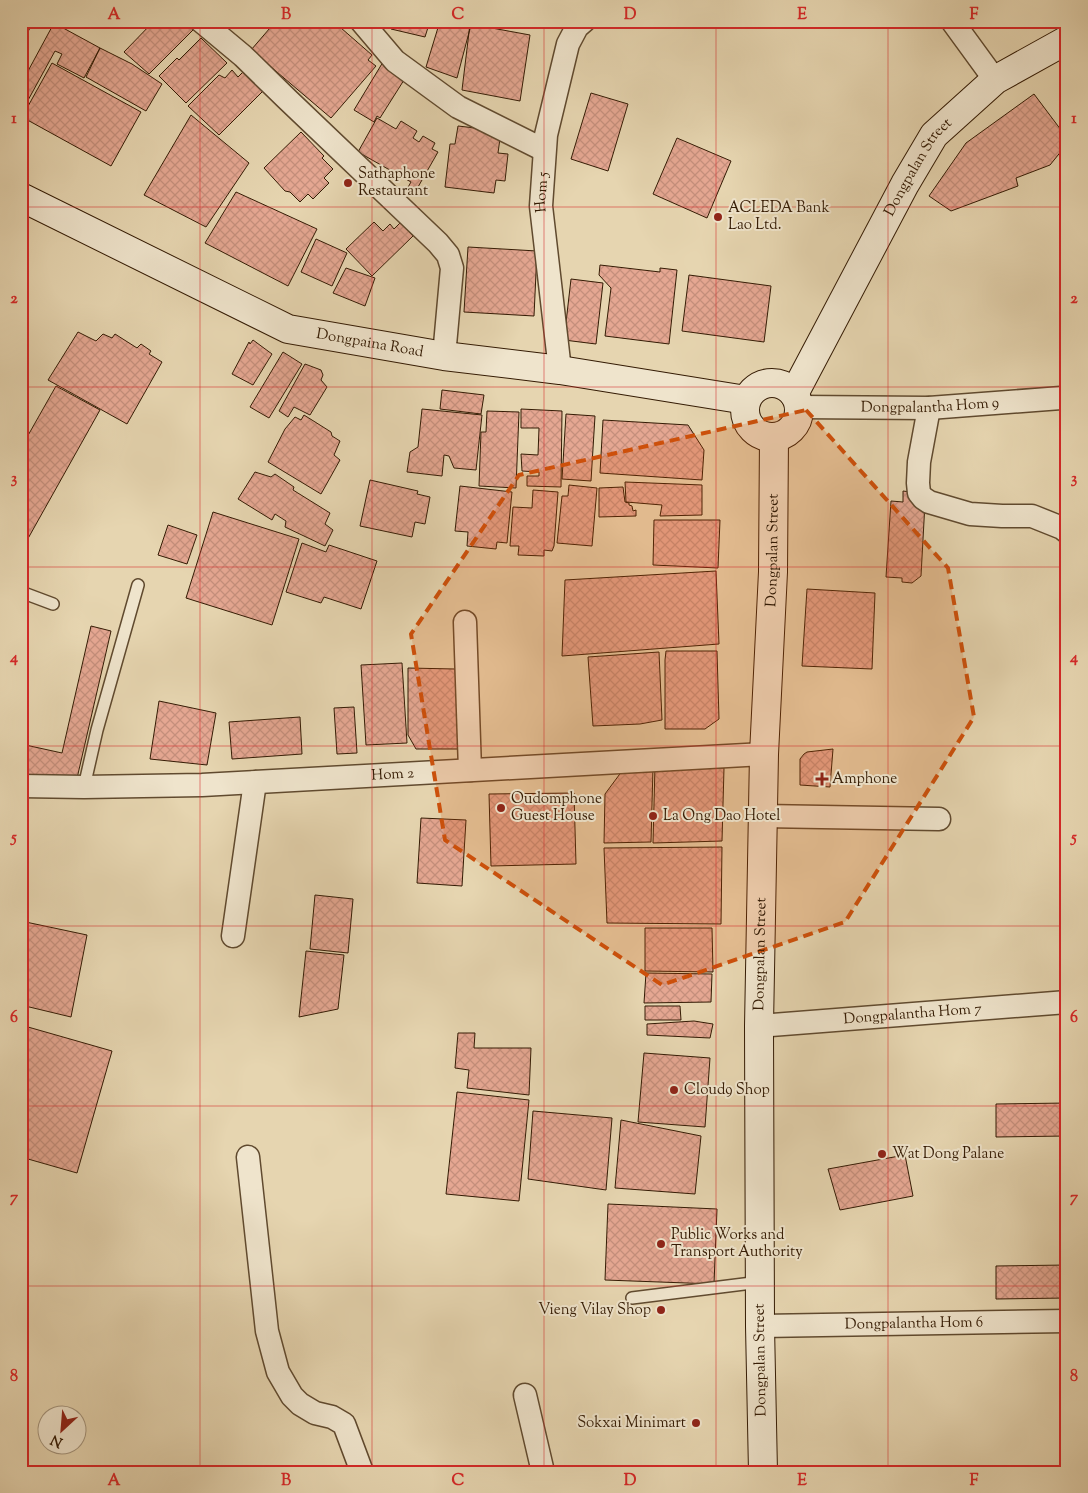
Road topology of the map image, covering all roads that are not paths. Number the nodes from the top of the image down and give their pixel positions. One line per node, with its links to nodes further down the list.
1 (201, 21): 9 (street)
2 (361, 21): 7 (street)
3 (952, 21): 6 (street)
4 (574, 23): 7 (street, Hom 5)
5 (1067, 40): 6 (street, Dongpalan Street)
6 (995, 80): 13 (street, Dongpalan Street)
7 (544, 150): 10 (street, Hom 5)
8 (21, 197): 9 (street, Dongpaina Road)
9 (444, 356): 10 (street, Dongpaina Road)
10 (560, 370): 12 (street, Dongpaina Road)
11 (1061, 398): 14 (street, Dongpalantha Hom 9)
12 (746, 400): 13 (street); 15 (street)
13 (797, 401): 14 (street, Dongpalantha Hom 9); 15 (street)
14 (929, 408): 16 (street)
15 (774, 438): 21 (street, Dongpalan Street)
16 (1067, 532)
17 (138, 585): 25 (lane)
18 (21, 592): 19 (lane)
19 (53, 604)
20 (465, 622): 22 (street)
21 (764, 754): 22 (street, Hom 2); 26 (street, Dongpalan Street)
22 (470, 770): 23 (street, Hom 2)
23 (255, 782): 25 (street, Hom 2); 28 (street)
24 (21, 786): 25 (street, Hom 2)
25 (84, 787)
26 (763, 816): 27 (street); 30 (street, Dongpalan Street)
27 (940, 818)
28 (233, 936)
29 (1067, 1002): 30 (street, Dongpalantha Hom 7)
30 (759, 1026): 32 (street, Dongpalan Street)
31 (248, 1157): 37 (street)
32 (760, 1282): 33 (lane); 35 (street, Dongpalan Street)
33 (632, 1298)
34 (1067, 1321): 35 (street, Dongpalantha Hom 6)
35 (760, 1326): 39 (street, Dongpalan Street)
36 (525, 1395): 38 (street)
37 (362, 1472)
38 (543, 1472)
39 (763, 1472)

